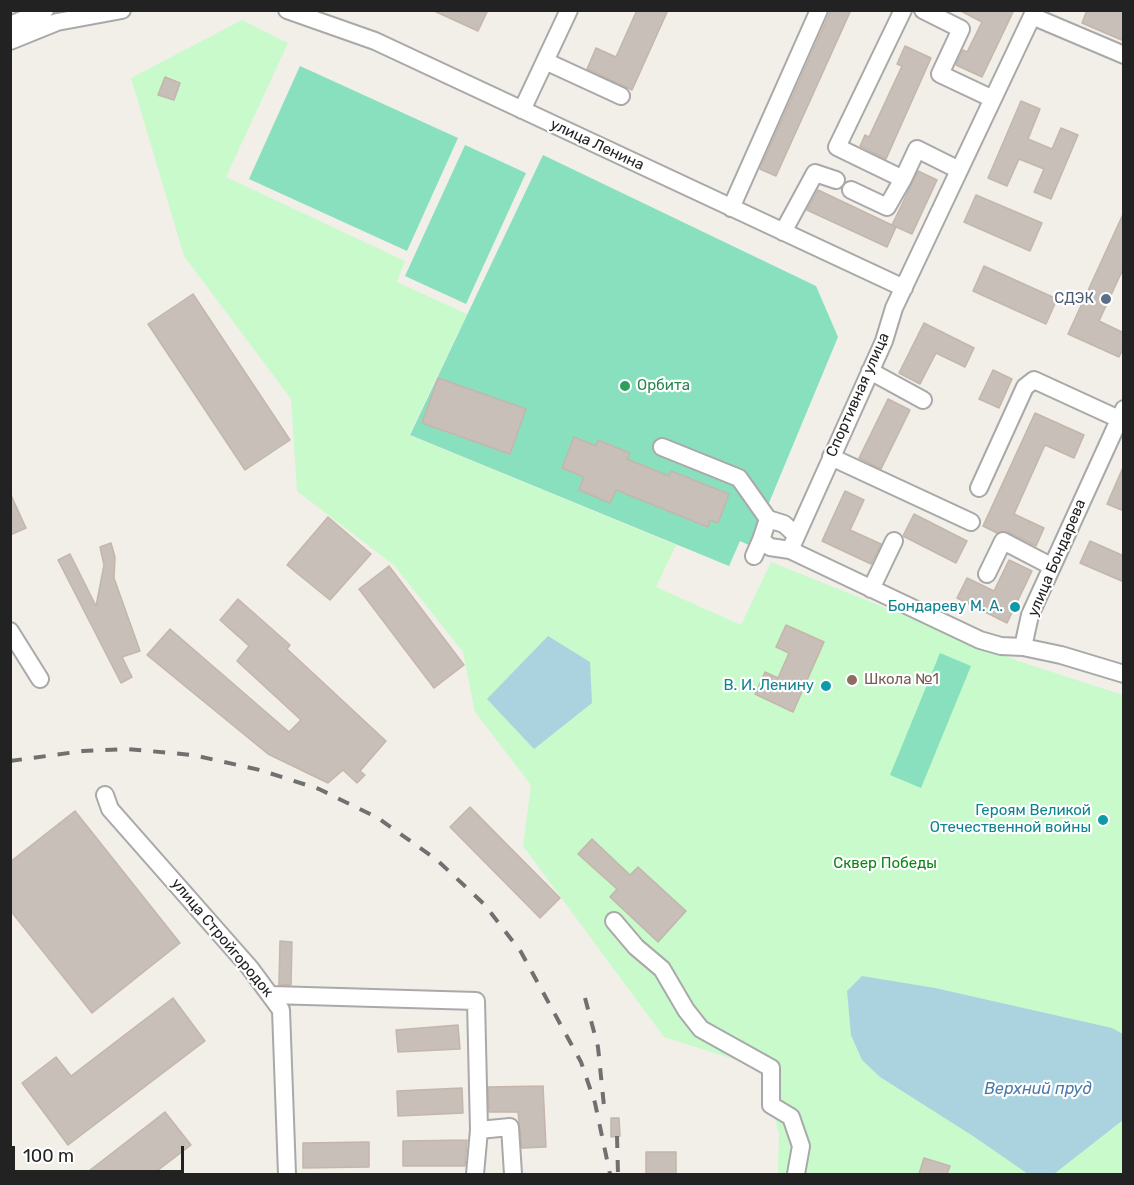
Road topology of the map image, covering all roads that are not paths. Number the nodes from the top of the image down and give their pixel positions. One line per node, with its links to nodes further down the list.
1 (45, 10): 9 (street)
2 (122, 10): 10 (street)
3 (569, 10): 12 (street)
4 (819, 10): 20 (street)
5 (903, 10): 17 (street)
6 (923, 10): 14 (street)
7 (299, 12): 15 (street, улица Ленина)
8 (1033, 13): 11 (street); 14 (street, Спортивная улица)
9 (10, 26)
10 (10, 41)
11 (1124, 55)
12 (545, 61): 13 (street); 15 (street)
13 (621, 96)
14 (993, 99): 16 (street, Спортивная улица)
15 (522, 110): 20 (street, улица Ленина)
16 (960, 170): 17 (street); 22 (street, Спортивная улица)
17 (903, 178): 19 (street)
18 (836, 180): 21 (street)
19 (851, 190)
20 (731, 208): 21 (street, улица Ленина)
21 (783, 232): 22 (street, улица Ленина)
22 (904, 288): 23 (street, Спортивная улица)
23 (870, 371): 24 (street); 27 (street, Спортивная улица)
24 (923, 400)
25 (1121, 414): 28 (street); 35 (street, улица Бондарева)
26 (662, 447): 29 (street)
27 (831, 457): 30 (street); 33 (street, Спортивная улица)
28 (979, 488)
29 (768, 519): 31 (street); 33 (street)
30 (971, 522)
31 (761, 540): 33 (street); 34 (street)
32 (894, 541): 37 (street)
33 (793, 542): 37 (street)
34 (754, 556)
35 (1051, 566): 36 (street); 39 (street, улица Бондарева)
36 (987, 574)
37 (871, 589): 39 (street)
38 (10, 631): 41 (street)
39 (1023, 647): 40 (street)
40 (1124, 674)
41 (40, 679)
42 (105, 795): 44 (street, улица Стройгородок)
43 (614, 921): 49 (street)
44 (272, 995): 45 (street); 46 (street, улица Стройгородок)
45 (479, 1130): 47 (street); 48 (street)
46 (287, 1174)
47 (475, 1174)
48 (513, 1174)
49 (796, 1174)

